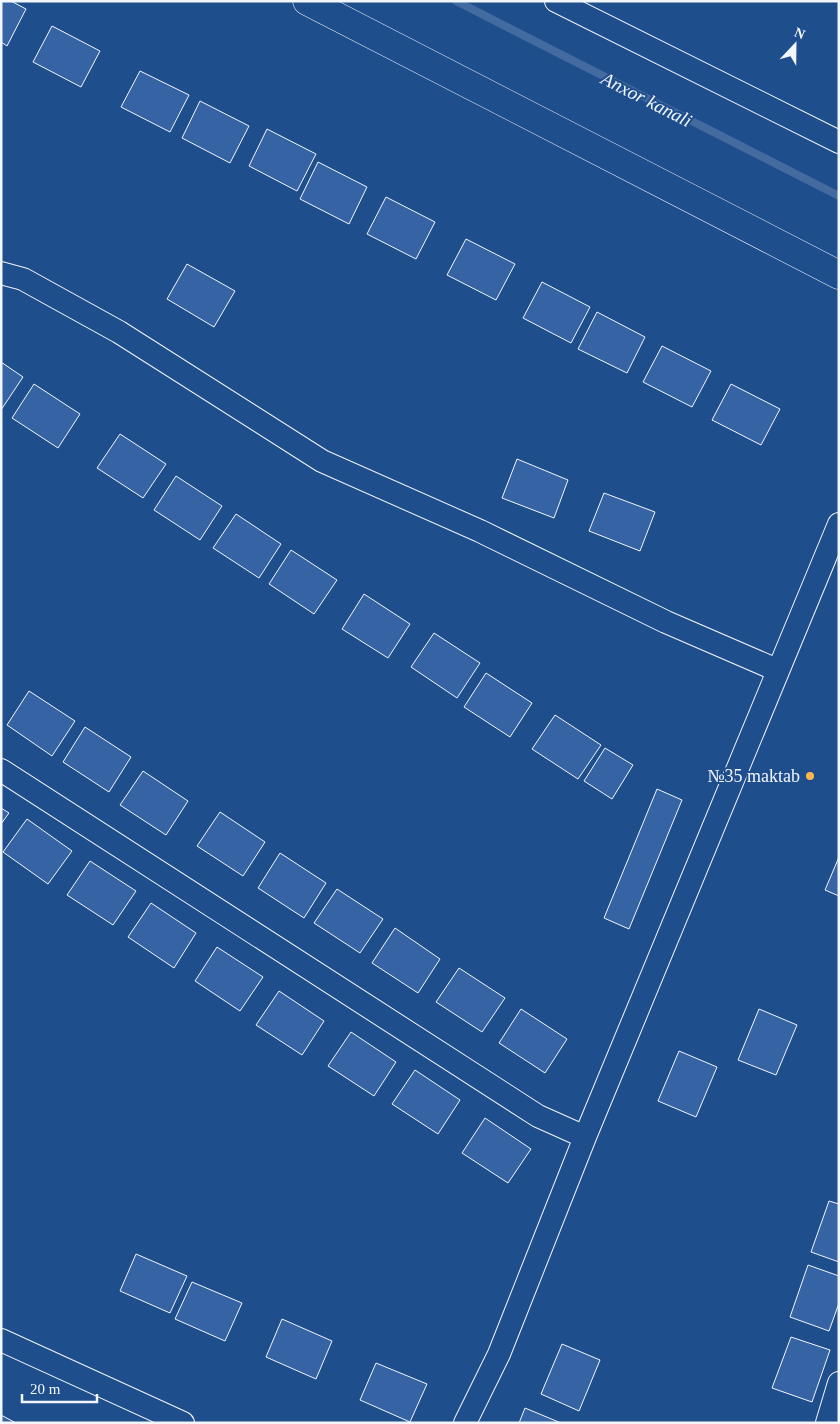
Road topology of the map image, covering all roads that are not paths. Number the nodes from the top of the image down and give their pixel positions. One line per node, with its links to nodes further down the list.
1 (307, 1): 5 (street)
2 (556, 1): 3 (street)
3 (839, 142)
4 (1, 273): 7 (street)
5 (839, 275)
6 (839, 524): 7 (street)
7 (777, 670): 9 (street)
8 (1, 770): 9 (street)
9 (585, 1137): 13 (street)
10 (1, 1340): 12 (street)
11 (839, 1383): 14 (street)
12 (183, 1423)
13 (464, 1423)
14 (826, 1423)

